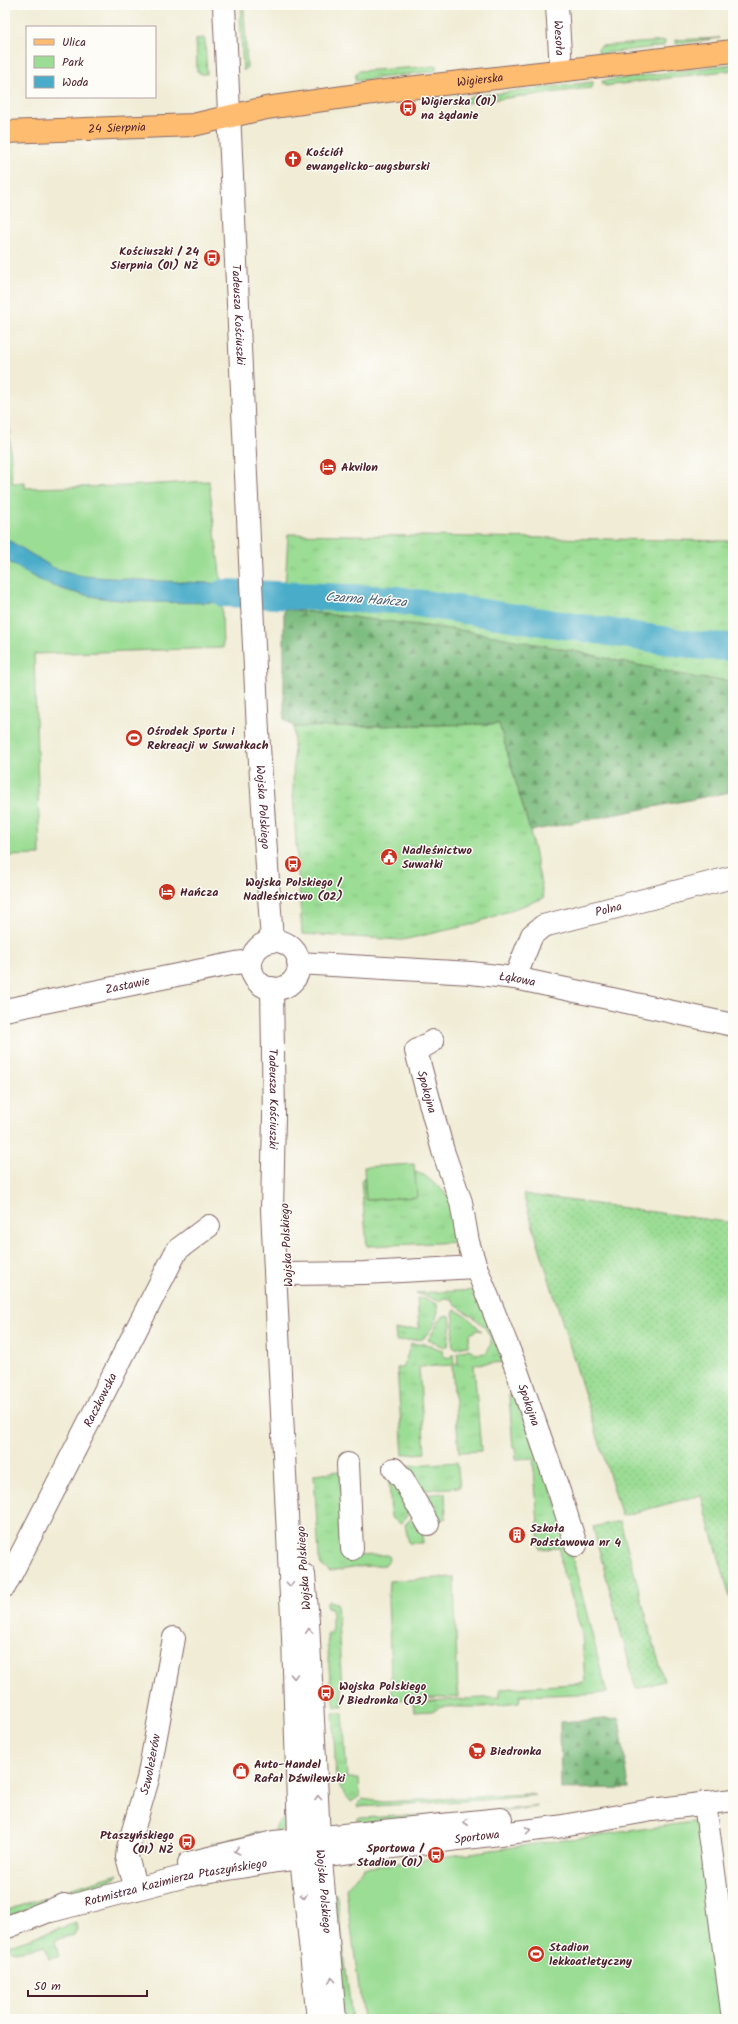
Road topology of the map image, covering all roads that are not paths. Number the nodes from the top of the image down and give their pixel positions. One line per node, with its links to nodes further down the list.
1 (224, 5): 5 (street, Tadeusza Kościuszki)
2 (557, 5): 4 (street, Wesoła)
3 (733, 52): 4 (main road, Wigierska)
4 (561, 70): 5 (main road, Wigierska)
5 (228, 117): 6 (main road, 24 Sierpnia); 7 (street, Tadeusza Kościuszki)
6 (5, 132)
7 (253, 625): 9 (street, Wojska Polskiego)
8 (733, 877): 12 (street, Polna)
9 (272, 941): 10 (street); 11 (street)
10 (251, 961): 13 (street); 14 (street, Zastawie)
11 (298, 964): 12 (street, Łąkowa); 13 (street)
12 (515, 978): 15 (street, Łąkowa)
13 (272, 988): 17 (street, Tadeusza Kościuszki)
14 (5, 1010)
15 (733, 1025)
16 (433, 1041): 20 (street, Spokojna)
17 (274, 1117): 18 (street, Tadeusza Kościuszki); 21 (street, Wojska Polskiego)
18 (272, 1210): 31 (street, Wojska Polskiego, one-way to 31)
19 (209, 1226): 27 (street, Raczkowska)
20 (476, 1267): 21 (street); 25 (street, Spokojna)
21 (288, 1274): 31 (street, Wojska Polskiego, one-way to 21)
22 (348, 1464): 26 (street)
23 (394, 1469): 24 (street)
24 (428, 1524)
25 (576, 1545)
26 (352, 1549)
27 (5, 1586)
28 (174, 1638): 32 (street, Szwoleżerów)
29 (733, 1800): 30 (street, Sportowa)
30 (705, 1804): 31 (street, Sportowa); 36 (street)
31 (310, 1847): 32 (street, Rotmistrza Kazimierza Ptaszyńskiego); 34 (street, Wojska Polskiego, one-way to 34); 35 (street, Wojska Polskiego, one-way to 31)
32 (134, 1884): 33 (street, Rotmistrza Kazimierza Ptaszyńskiego)
33 (5, 1928)
34 (318, 2019)
35 (335, 2019)
36 (733, 2019)

